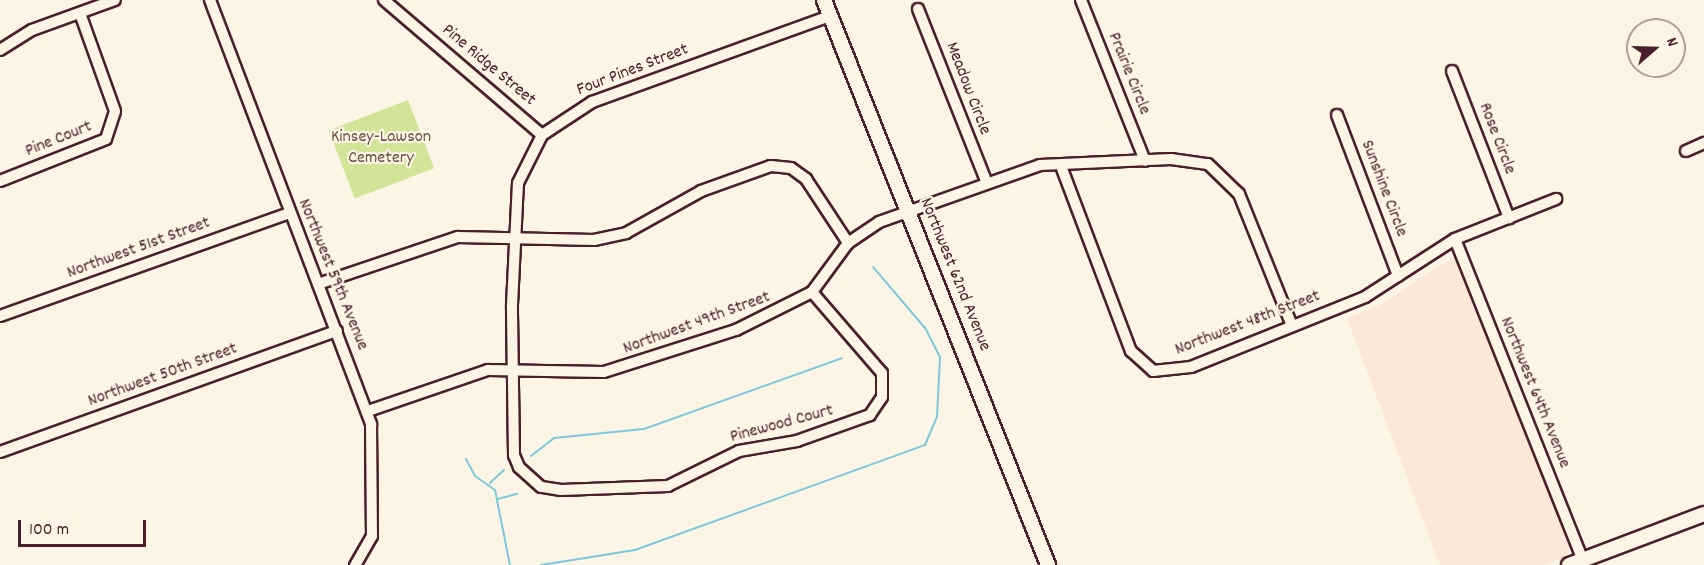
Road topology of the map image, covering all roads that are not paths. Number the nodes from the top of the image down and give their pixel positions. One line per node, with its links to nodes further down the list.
1 (115, 0): 7 (street)
2 (210, 0): 21 (street, Northwest 59th Avenue)
3 (384, 0): 12 (street, Pine Ridge Street)
4 (824, 0): 8 (street, Northwest 62nd Avenue)
5 (1081, 0): 15 (street, Prairie Circle)
6 (918, 9): 18 (street, Meadow Circle)
7 (80, 13): 9 (street); 17 (street, Pine Court)
8 (830, 16): 12 (street, Four Pines Street); 20 (street, Northwest 62nd Avenue)
9 (0, 50)
10 (1452, 71): 22 (street, Rose Circle)
11 (1337, 115): 26 (street, Sunshine Circle)
12 (542, 135): 23 (street)
13 (1704, 143): 14 (street)
14 (1686, 151)
15 (1145, 161): 16 (street, Northwest 49th Street); 30 (street, Northwest 49th Street)
16 (1061, 166): 18 (street, Northwest 49th Street); 30 (street, Northwest 48th Street)
17 (0, 181)
18 (986, 181): 20 (street, Northwest 49th Street)
19 (1556, 199): 22 (street, Northwest 48th Street)
20 (908, 208): 25 (street, Northwest 49th Street); 38 (street, Northwest 62nd Avenue)
21 (290, 213): 27 (street, Northwest 59th Avenue); 29 (street, Northwest 51st Street)
22 (1509, 218): 24 (street, Northwest 48th Street)
23 (516, 237): 25 (street); 27 (street); 32 (street)
24 (1455, 239): 26 (street, Northwest 48th Street); 36 (street, Northwest 64th Avenue)
25 (848, 243): 28 (street, Northwest 49th Street)
26 (1398, 276): 30 (street, Northwest 48th Street)
27 (318, 284): 31 (street, Northwest 59th Avenue)
28 (812, 292): 32 (street, Northwest 49th Street); 32 (street, Pinewood Court)
29 (0, 316)
30 (1292, 326)
31 (337, 331): 33 (street, Northwest 59th Avenue); 34 (street, Northwest 50th Street)
32 (514, 367): 33 (street, Northwest 49th Street)
33 (368, 411): 37 (street, Northwest 59th Avenue)
34 (0, 452)
35 (1704, 514): 36 (street)
36 (1583, 560): 39 (street)
37 (355, 565)
38 (1048, 565)
39 (1569, 565)

